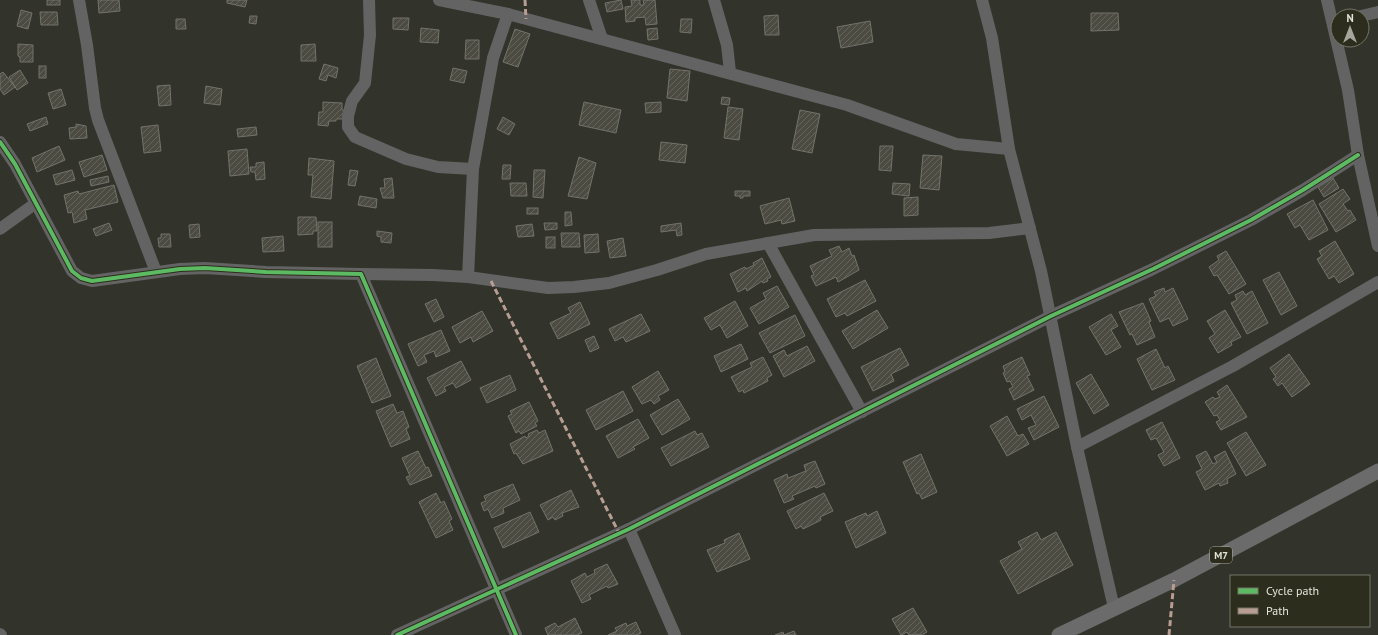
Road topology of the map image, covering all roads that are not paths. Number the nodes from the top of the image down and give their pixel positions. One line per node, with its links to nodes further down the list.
1 (78, 0): 20 (street)
2 (369, 0): 14 (street)
3 (439, 0): 7 (street)
4 (589, 0): 8 (street)
5 (714, 0): 10 (street)
6 (982, 0): 12 (street)
7 (508, 14): 8 (street); 14 (street)
8 (602, 39): 10 (street)
9 (1341, 48): 13 (street)
10 (730, 72): 12 (street)
11 (0, 142): 15 (street)
12 (1009, 149): 16 (street)
13 (1358, 155): 19 (street); 24 (street)
14 (473, 169): 22 (street)
15 (36, 203): 17 (street); 20 (street)
16 (1030, 228): 18 (street); 24 (street)
17 (0, 229)
18 (768, 243): 22 (street); 25 (street)
19 (1378, 246)
20 (156, 272): 21 (street)
21 (361, 274): 22 (street); 29 (street)
22 (468, 277)
23 (1378, 282): 26 (street)
24 (1051, 316): 25 (street); 26 (street)
25 (862, 412): 28 (street)
26 (1077, 447): 30 (street)
27 (1378, 471): 30 (main road, M7)
28 (629, 529): 29 (street); 34 (street)
29 (496, 590): 32 (street); 33 (street)
30 (1114, 608): 31 (main road, M7)
31 (1093, 618): 35 (main road, M7); 36 (main road)
32 (397, 635)
33 (516, 635)
34 (675, 635)
35 (1061, 635)
36 (1084, 635)

